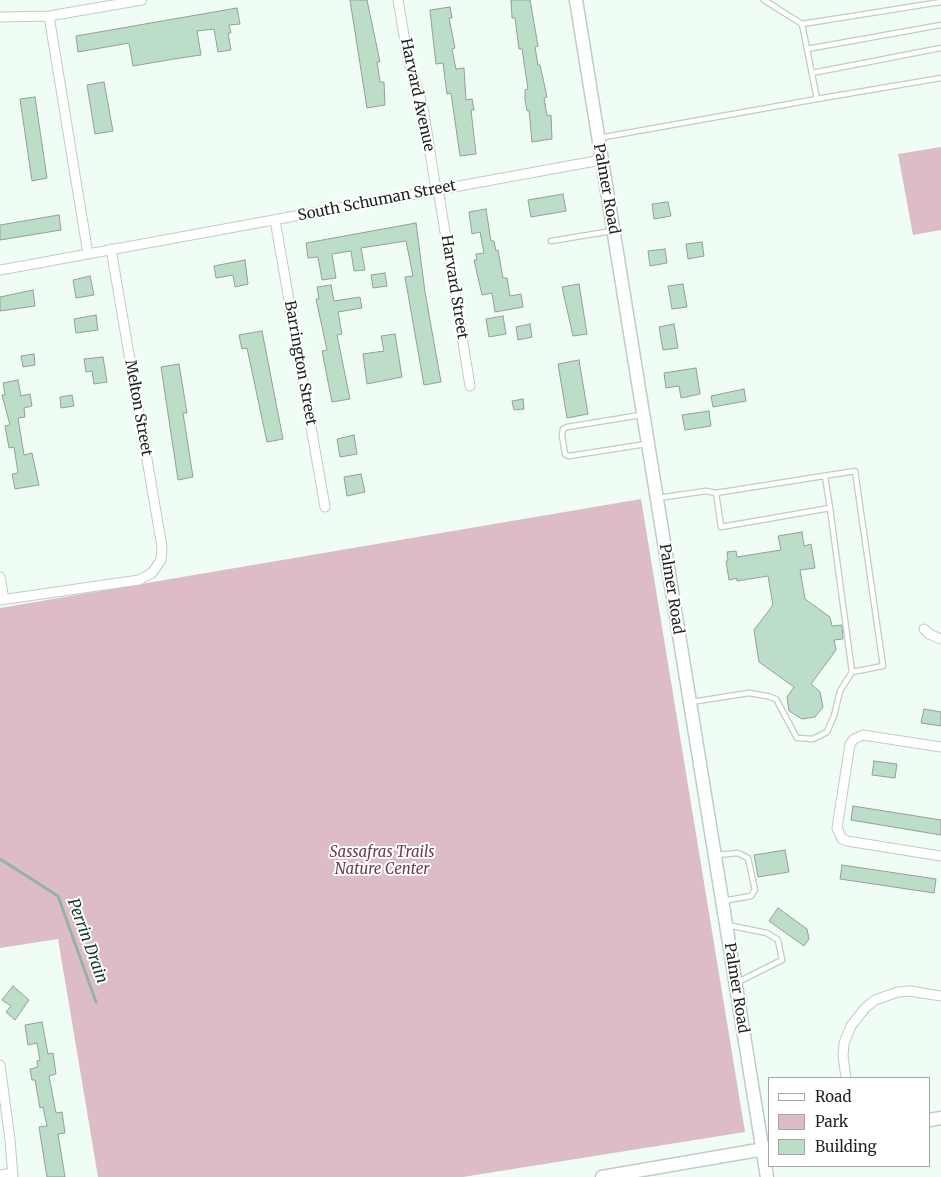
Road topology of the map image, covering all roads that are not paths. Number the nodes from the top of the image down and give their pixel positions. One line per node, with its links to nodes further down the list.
1 (142, 0): 5 (street)
2 (398, 0): 18 (street, Harvard Avenue)
3 (576, 0): 16 (street, Palmer Road)
4 (764, 0): 9 (lane)
5 (112, 2): 7 (street)
6 (941, 2): 9 (lane)
7 (49, 16): 8 (street); 23 (street)
8 (0, 17)
9 (802, 24): 12 (lane)
10 (941, 25): 12 (lane)
11 (941, 48): 13 (lane)
12 (807, 49): 13 (lane)
13 (812, 73): 15 (lane)
14 (941, 78): 15 (lane)
15 (817, 99): 16 (lane)
16 (598, 138): 17 (street, Palmer Road)
17 (601, 160): 18 (street, South Schuman Street); 20 (street, Palmer Road)
18 (437, 190): 19 (street, South Schuman Street); 25 (street, Harvard Street)
19 (275, 220): 22 (street, South Schuman Street); 31 (street, Barrington Street)
20 (613, 231): 21 (lane); 26 (street, Palmer Road)
21 (551, 241)
22 (111, 250): 23 (street, South Schuman Street); 34 (street, Melton Street)
23 (88, 254): 24 (street)
24 (0, 270)
25 (470, 386)
26 (643, 414): 27 (street, Palmer Road); 27 (lane)
27 (647, 443): 30 (street, Palmer Road)
28 (825, 476): 29 (lane); 32 (lane); 37 (lane)
29 (716, 493): 30 (lane); 32 (lane)
30 (656, 498): 38 (street, Palmer Road)
31 (325, 507)
32 (830, 508): 37 (lane)
33 (0, 576): 34 (street)
34 (2, 600)
35 (924, 629): 36 (street)
36 (941, 639)
37 (852, 672): 38 (lane)
38 (689, 703): 40 (street, Palmer Road)
39 (941, 747): 41 (street)
40 (714, 855): 42 (street, Palmer Road); 42 (lane)
41 (941, 856)
42 (721, 902): 43 (street, Palmer Road)
43 (725, 925): 44 (street, Palmer Road); 44 (lane)
44 (735, 983): 48 (street, Palmer Road)
45 (941, 996): 47 (street)
46 (0, 1065): 50 (street)
47 (846, 1077)
48 (766, 1149): 51 (street); 52 (street, Palmer Road)
49 (0, 1174): 50 (street)
50 (12, 1175)
51 (602, 1177)
52 (767, 1177)

